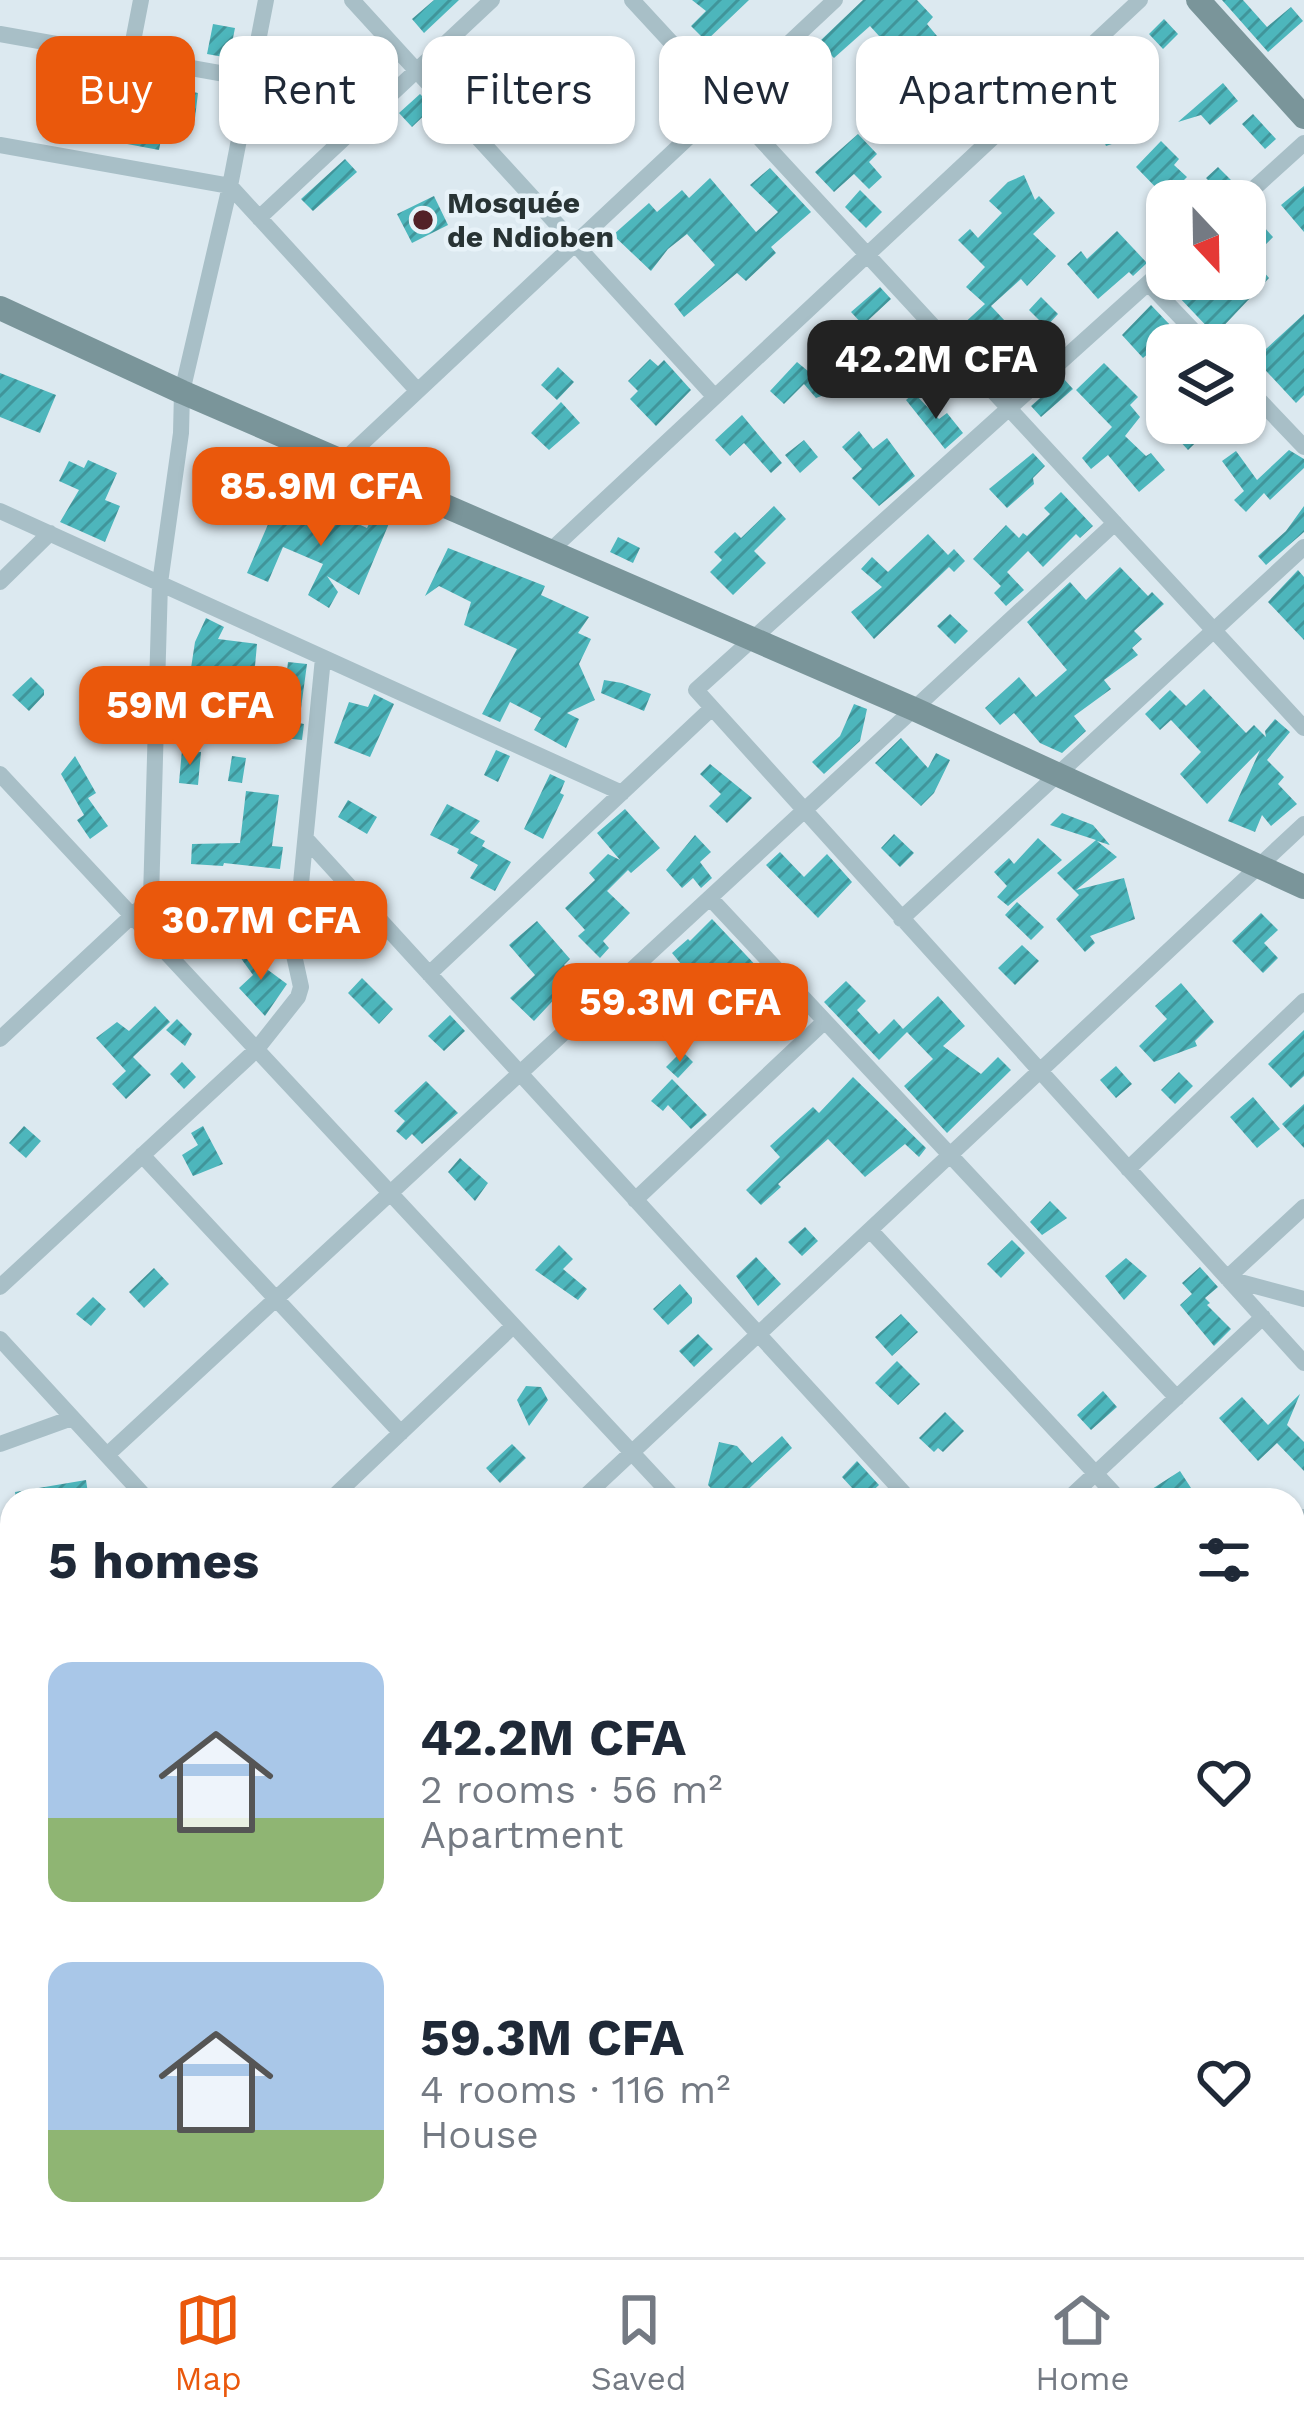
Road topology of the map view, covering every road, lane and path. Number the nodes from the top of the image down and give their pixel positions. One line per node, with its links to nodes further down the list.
1 (141, 0): 10 (street)
2 (266, 0): 11 (street)
3 (352, 0): 15 (street)
4 (492, 0): 15 (street)
5 (632, 0): 12 (street)
6 (835, 0): 13 (street)
7 (1140, 0): 26 (street)
8 (1198, 0): 16 (main road)
9 (0, 34): 14 (street)
10 (134, 36)
11 (260, 36)
12 (666, 36)
13 (796, 36)
14 (36, 40)
15 (416, 70): 24 (street); 25 (street)
16 (1304, 117)
17 (1304, 143): 22 (street)
18 (239, 144): 23 (street)
19 (680, 144): 25 (street)
20 (765, 144): 26 (street)
21 (0, 145): 23 (street)
22 (1263, 180)
23 (230, 187): 24 (street); 32 (street)
24 (259, 218): 31 (street)
25 (574, 243): 31 (street); 33 (street)
26 (866, 254): 33 (street); 35 (street)
27 (1146, 285): 35 (street)
28 (1164, 300): 30 (street)
29 (0, 308): 32 (main road)
30 (1187, 324)
31 (416, 389): 37 (street)
32 (182, 392): 37 (main road); 44 (street)
33 (714, 396): 42 (street)
34 (1266, 407): 36 (street)
35 (1009, 408): 39 (street); 46 (street)
36 (1304, 447)
37 (343, 461): 42 (main road)
38 (0, 511): 40 (street)
39 (1115, 523): 45 (street); 49 (street)
40 (50, 533): 43 (street); 44 (street)
41 (1304, 547): 45 (street)
42 (550, 551): 46 (main road)
43 (0, 582)
44 (160, 583): 47 (street); 60 (street)
45 (1214, 630): 50 (street); 52 (street)
46 (754, 640): 48 (street); 49 (main road)
47 (323, 658): 53 (street); 56 (street)
48 (712, 708): 53 (street); 54 (street)
49 (914, 709): 52 (main road); 54 (street)
50 (1304, 728)
51 (0, 775): 60 (street)
52 (1057, 775): 57 (main road); 61 (street)
53 (622, 793): 62 (street)
54 (803, 811): 59 (street); 61 (street)
55 (1304, 824): 57 (street)
56 (306, 839): 62 (street); 66 (street)
57 (1258, 867): 58 (main road); 67 (street)
58 (1304, 887)
59 (710, 898): 64 (street); 68 (street)
60 (132, 916): 65 (street); 66 (street)
61 (901, 919): 67 (street)
62 (429, 974): 68 (street)
63 (1304, 1001): 71 (street)
64 (825, 1022): 70 (street); 73 (street)
65 (0, 1039)
66 (256, 1050): 69 (street); 72 (street)
67 (1039, 1071): 70 (street); 71 (street)
68 (520, 1074): 72 (street); 73 (street)
69 (142, 1155): 77 (street); 78 (street)
70 (950, 1155): 75 (street); 85 (street)
71 (1128, 1169): 76 (street)
72 (390, 1194): 78 (street); 81 (street)
73 (635, 1200): 82 (street)
74 (1304, 1207): 76 (street)
75 (870, 1229): 82 (street); 91 (street)
76 (1228, 1278): 79 (street); 80 (street)
77 (0, 1287)
78 (276, 1299): 87 (street); 90 (street)
79 (1304, 1299)
80 (1263, 1317): 84 (street); 85 (street)
81 (513, 1326): 87 (street); 89 (street)
82 (758, 1334): 89 (street); 96 (street)
83 (0, 1339): 86 (street)
84 (1304, 1363)
85 (1177, 1398): 91 (street)
86 (72, 1418): 88 (street); 90 (street)
87 (400, 1433): 93 (street)
88 (0, 1444)
89 (632, 1453): 94 (street); 95 (street)
90 (107, 1455): 92 (street)
91 (1096, 1474): 97 (street); 98 (street)
92 (137, 1488)
93 (343, 1488)
94 (594, 1488)
95 (665, 1488)
96 (892, 1488)
97 (1080, 1488)
98 (1109, 1488)

